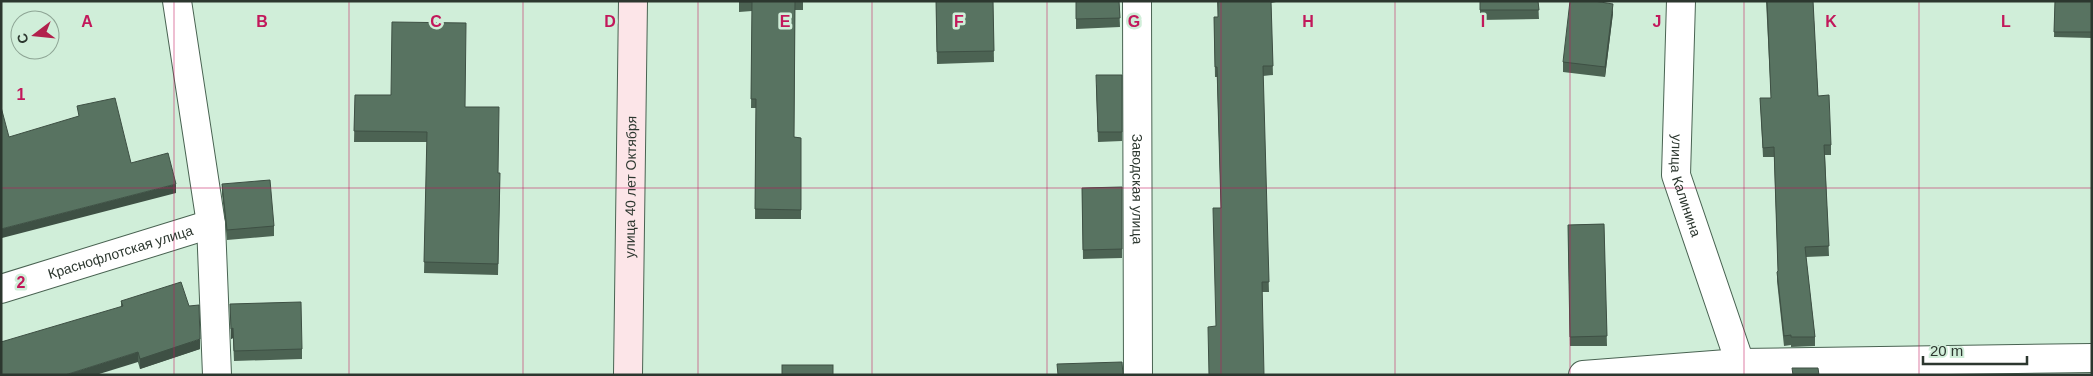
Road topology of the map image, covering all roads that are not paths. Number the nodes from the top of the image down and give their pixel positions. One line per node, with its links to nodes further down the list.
1 (178, 1): 5 (street)
2 (633, 1): 10 (street, улица 40 лет Октября)
3 (1137, 1): 11 (street, Заводская улица)
4 (1681, 1): 8 (street, улица Калинина)
5 (211, 224): 6 (street, Краснофлотская улица); 9 (street)
6 (1, 289)
7 (2092, 358): 8 (street)
8 (1740, 369): 12 (street)
9 (217, 375)
10 (628, 375)
11 (1138, 375)
12 (1583, 375)

